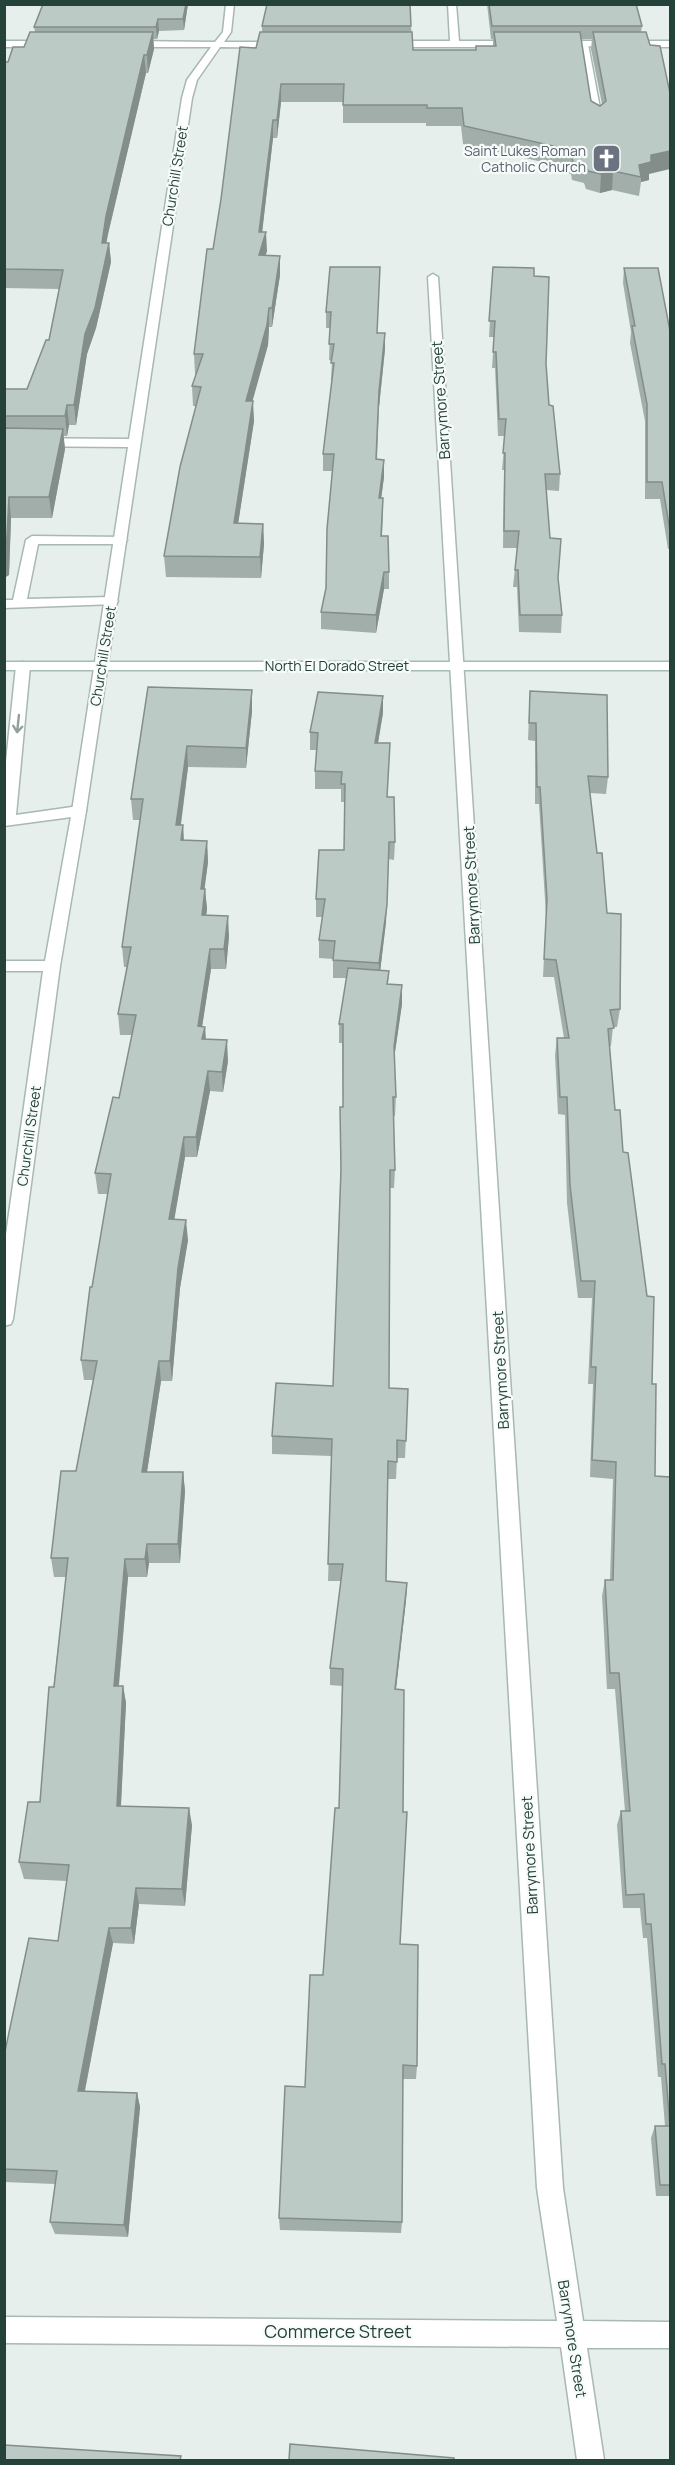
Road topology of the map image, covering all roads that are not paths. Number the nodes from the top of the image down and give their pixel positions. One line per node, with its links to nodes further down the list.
1 (230, 4): 12 (street, Churchill Street)
2 (452, 4): 7 (street)
3 (4, 44): 4 (street)
4 (63, 44)
5 (122, 44): 12 (street)
6 (383, 44): 7 (street)
7 (455, 44): 8 (street)
8 (525, 44)
9 (549, 44): 10 (street)
10 (584, 44): 11 (street); 14 (street)
11 (670, 44)
12 (219, 45): 13 (street); 17 (street, Churchill Street)
13 (291, 45)
14 (597, 119)
15 (433, 277): 24 (street, Barrymore Street)
16 (4, 442): 17 (street)
17 (135, 443): 18 (street, Churchill Street)
18 (121, 540): 19 (street, Churchill Street); 21 (street)
19 (111, 601): 21 (street); 26 (street, Churchill Street)
20 (4, 604): 21 (street)
21 (19, 604)
22 (4, 666): 23 (street, North El Dorado Street)
23 (23, 666): 26 (street, North El Dorado Street); 28 (street, one-way to 28)
24 (459, 666): 25 (street, North El Dorado Street); 26 (street, North El Dorado Street); 33 (street, Barrymore Street)
25 (670, 666)
26 (101, 667): 27 (street, Churchill Street)
27 (79, 811): 28 (street); 30 (street, Churchill Street)
28 (6, 820)
29 (4, 966): 30 (street)
30 (52, 966): 31 (street, Churchill Street)
31 (4, 1319)
32 (4, 2330): 33 (street, Commerce Street)
33 (571, 2334): 34 (street, Commerce Street); 35 (street, Barrymore Street)
34 (670, 2335)
35 (591, 2460)

